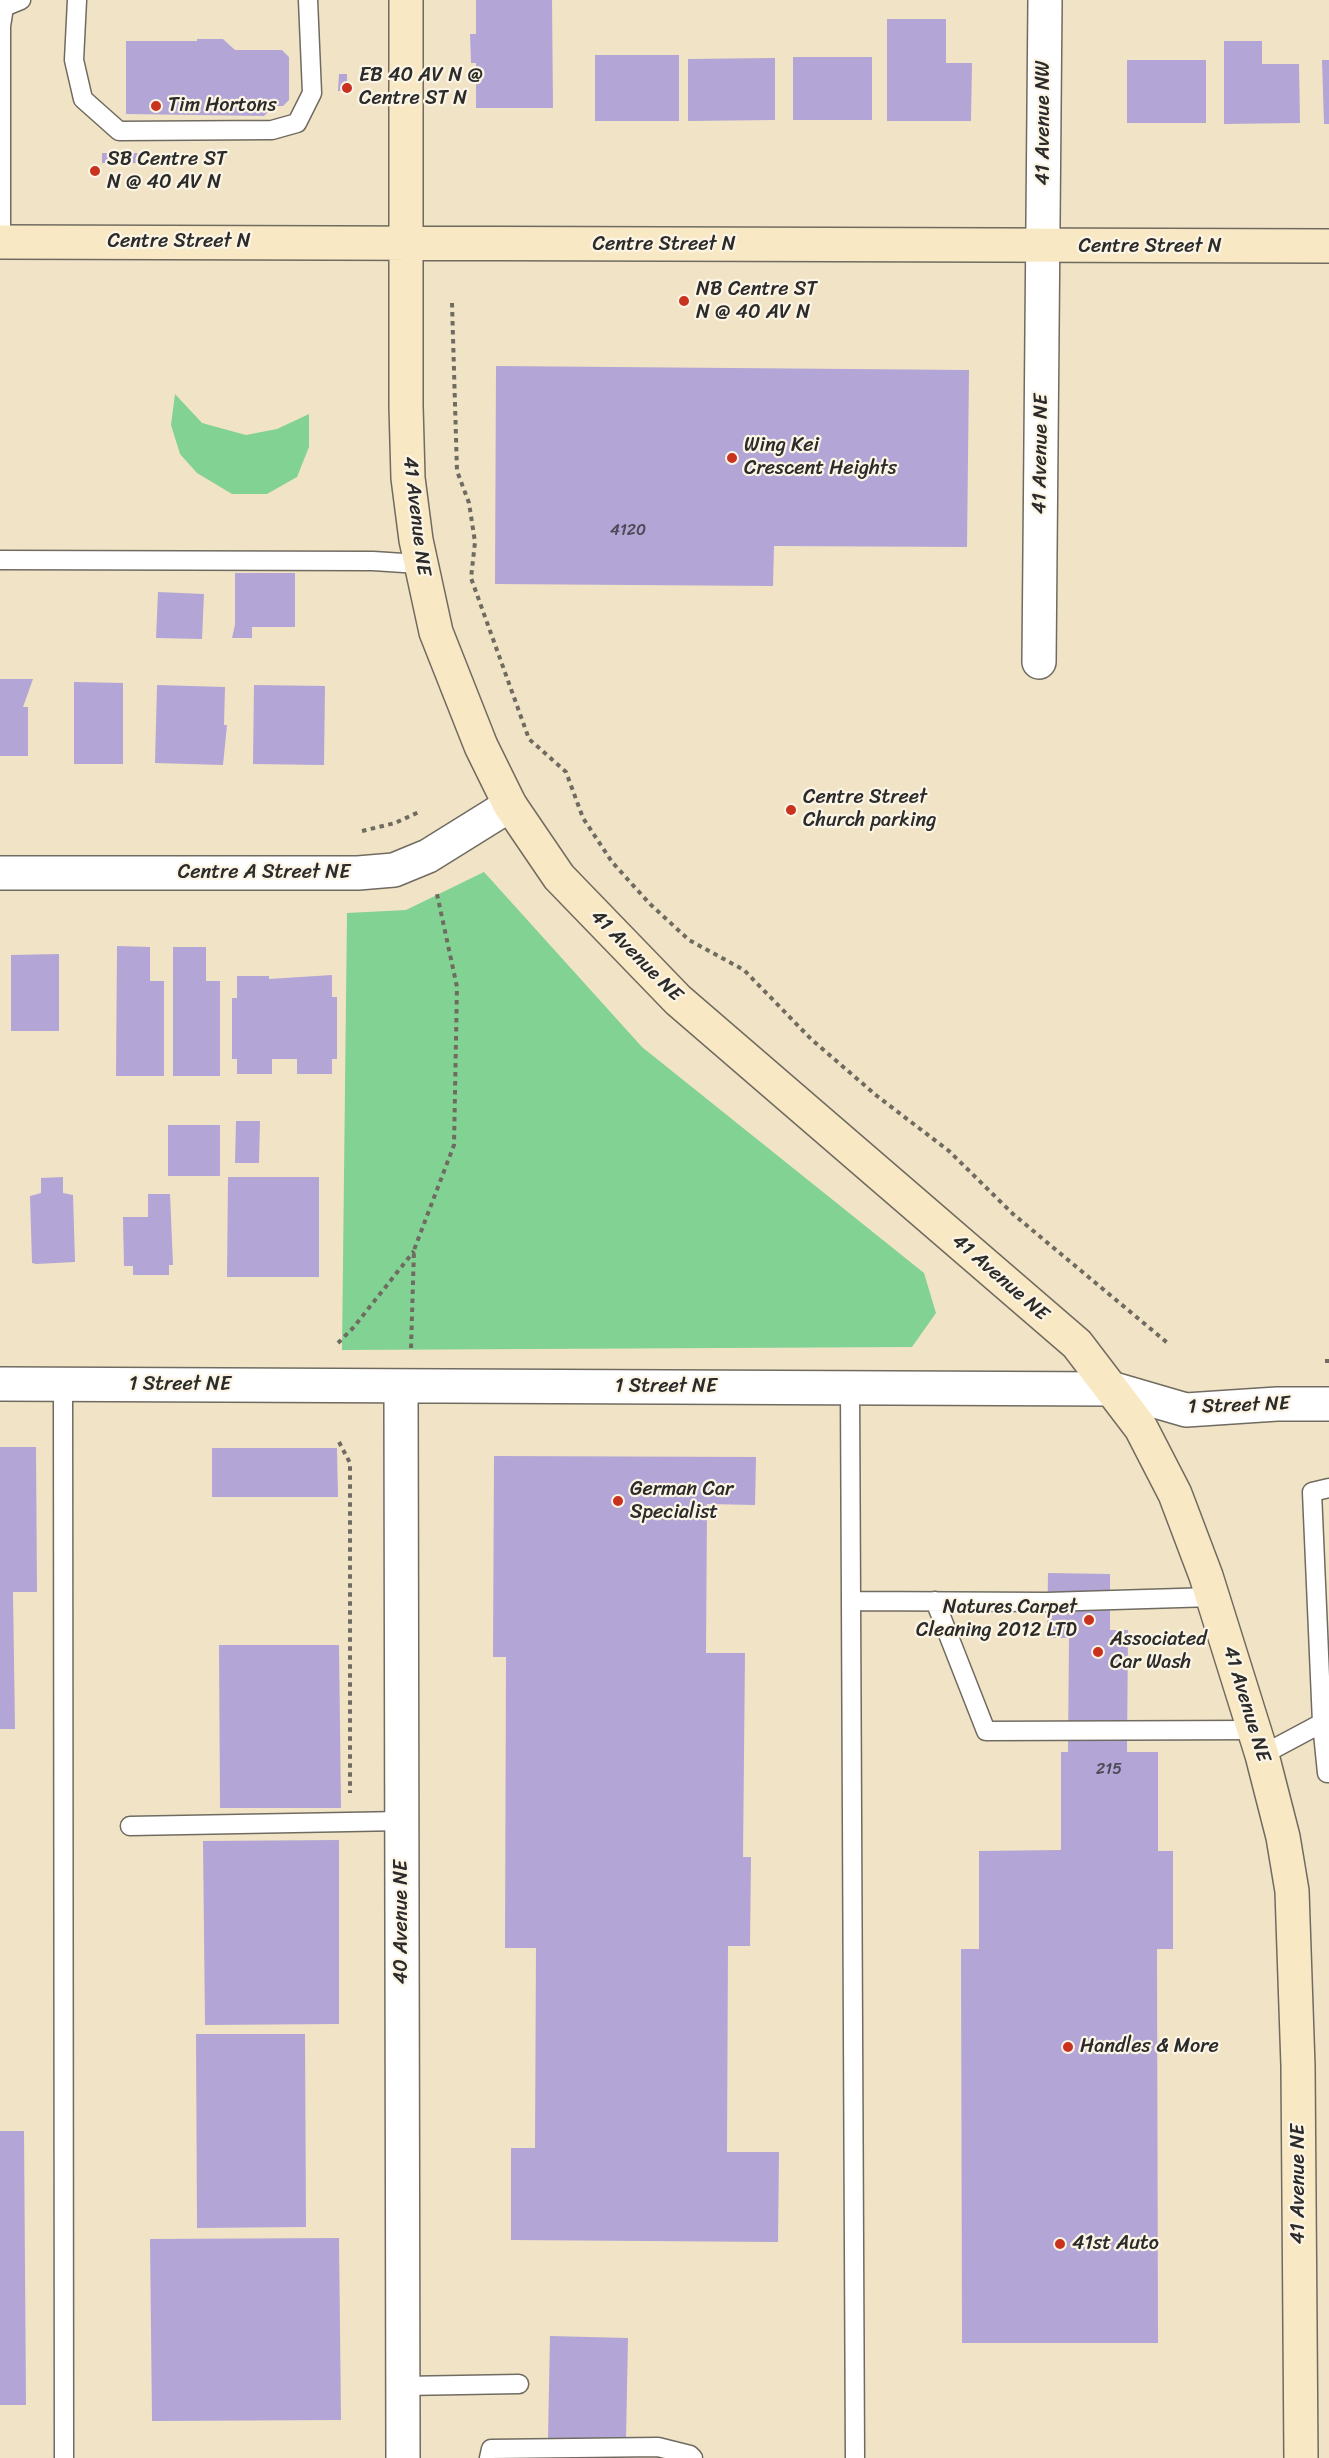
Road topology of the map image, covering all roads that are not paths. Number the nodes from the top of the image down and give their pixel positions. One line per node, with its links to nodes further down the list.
1 (21, 0): 6 (lane)
2 (77, 0): 3 (lane)
3 (308, 0)
4 (406, 0): 7 (street, 41 Avenue NE)
5 (1045, 0): 9 (street, 41 Avenue NW)
6 (1, 242): 7 (street, Centre Street N)
7 (406, 242): 9 (street, Centre Street N); 11 (street, 41 Avenue NE)
8 (1329, 246): 9 (street, Centre Street N)
9 (1044, 247): 12 (street, 41 Avenue NE)
10 (0, 560): 11 (lane)
11 (419, 564): 13 (street, 41 Avenue NE)
12 (1039, 662)
13 (510, 805): 14 (street, Centre A Street NE); 19 (street, 41 Avenue NE)
14 (0, 873)
15 (0, 1384): 16 (street, 1 Street NE)
16 (63, 1384): 17 (street, 1 Street NE); 32 (lane)
17 (402, 1386): 18 (street, 1 Street NE); 28 (street, 40 Avenue NE)
18 (850, 1388): 19 (street, 1 Street NE); 23 (lane)
19 (1114, 1389): 20 (street, 1 Street NE); 22 (street, 41 Avenue NE)
20 (1329, 1404)
21 (1329, 1488): 25 (lane)
22 (1213, 1597): 24 (lane); 26 (street, 41 Avenue NE)
23 (851, 1601): 24 (lane); 36 (lane)
24 (935, 1601): 26 (lane)
25 (1322, 1723): 26 (lane); 27 (lane)
26 (1258, 1742): 37 (street, 41 Avenue NE)
27 (1329, 1773)
28 (402, 1821): 29 (lane); 31 (street, 40 Avenue NE)
29 (130, 1826)
30 (519, 2384): 31 (lane)
31 (403, 2386): 33 (street, 40 Avenue NE)
32 (64, 2458)
33 (403, 2458)
34 (489, 2458): 35 (lane)
35 (693, 2458)
36 (855, 2458)
37 (1301, 2458)

